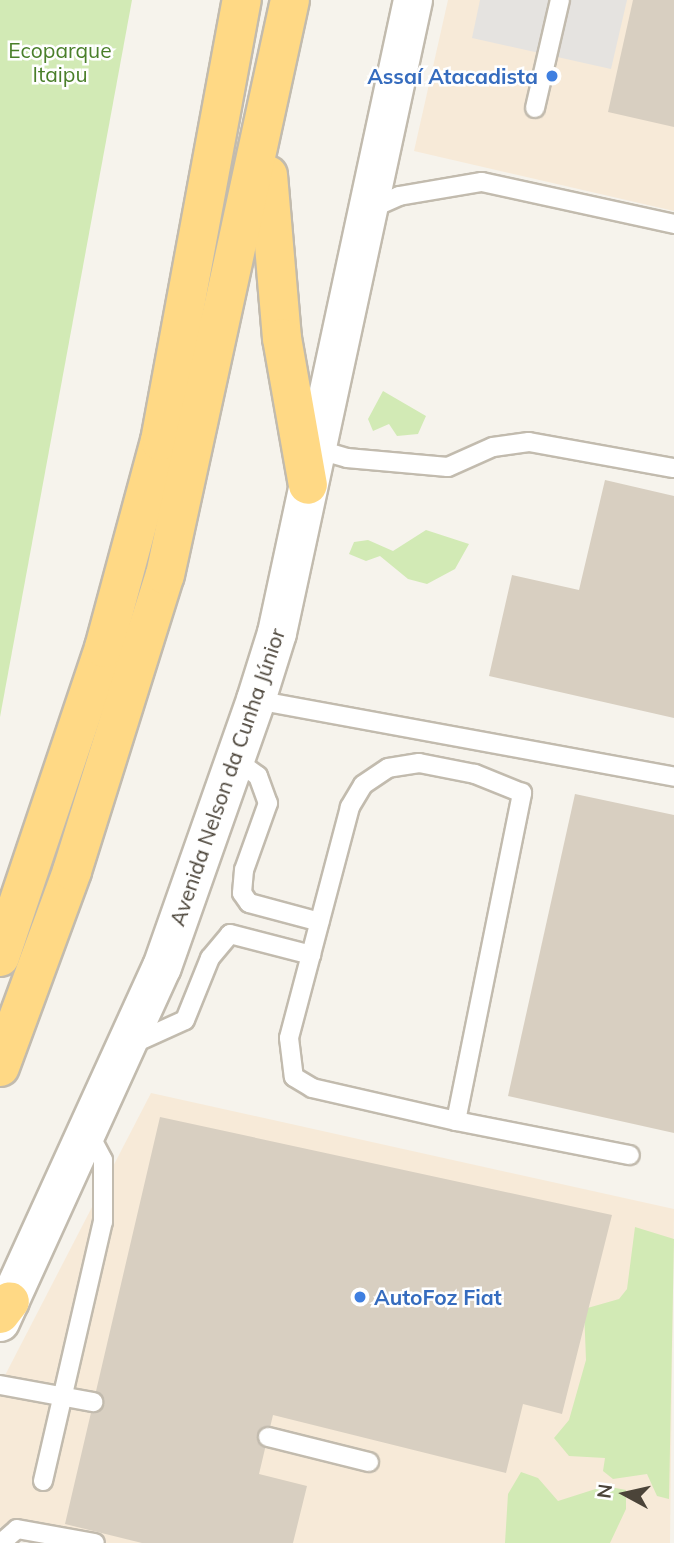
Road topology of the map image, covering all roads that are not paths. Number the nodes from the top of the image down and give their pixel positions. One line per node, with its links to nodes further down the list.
1 (242, 0): 18 (highway)
2 (290, 0): 6 (highway)
3 (414, 0): 7 (street, Avenida Nelson da Cunha Júnior)
4 (560, 0): 5 (lane)
5 (536, 108)
6 (265, 134): 9 (highway); 20 (highway)
7 (370, 209): 8 (lane); 9 (street, Avenida Nelson da Cunha Júnior)
8 (674, 224)
9 (312, 467): 10 (lane); 11 (street, Avenida Nelson da Cunha Júnior)
10 (674, 468)
11 (256, 700): 12 (street, Avenida Nelson da Cunha Júnior); 13 (lane)
12 (236, 760): 14 (lane); 19 (street, Avenida Nelson da Cunha Júnior)
13 (674, 777)
14 (249, 903): 15 (lane); 16 (lane)
15 (320, 922): 17 (lane); 21 (lane)
16 (242, 932): 17 (lane); 19 (lane)
17 (311, 955): 21 (lane)
18 (0, 957)
19 (130, 1045): 22 (street, Avenida Nelson da Cunha Júnior)
20 (0, 1067)
21 (456, 1121): 23 (lane)
22 (89, 1134): 24 (street, Avenida Nelson da Cunha Júnior); 26 (lane)
23 (630, 1155)
24 (3, 1312)
25 (0, 1385): 26 (lane)
26 (64, 1395): 27 (lane); 30 (lane)
27 (93, 1402)
28 (268, 1437): 29 (lane)
29 (369, 1462)
30 (43, 1481)
31 (1, 1543): 32 (lane)
32 (95, 1543)

